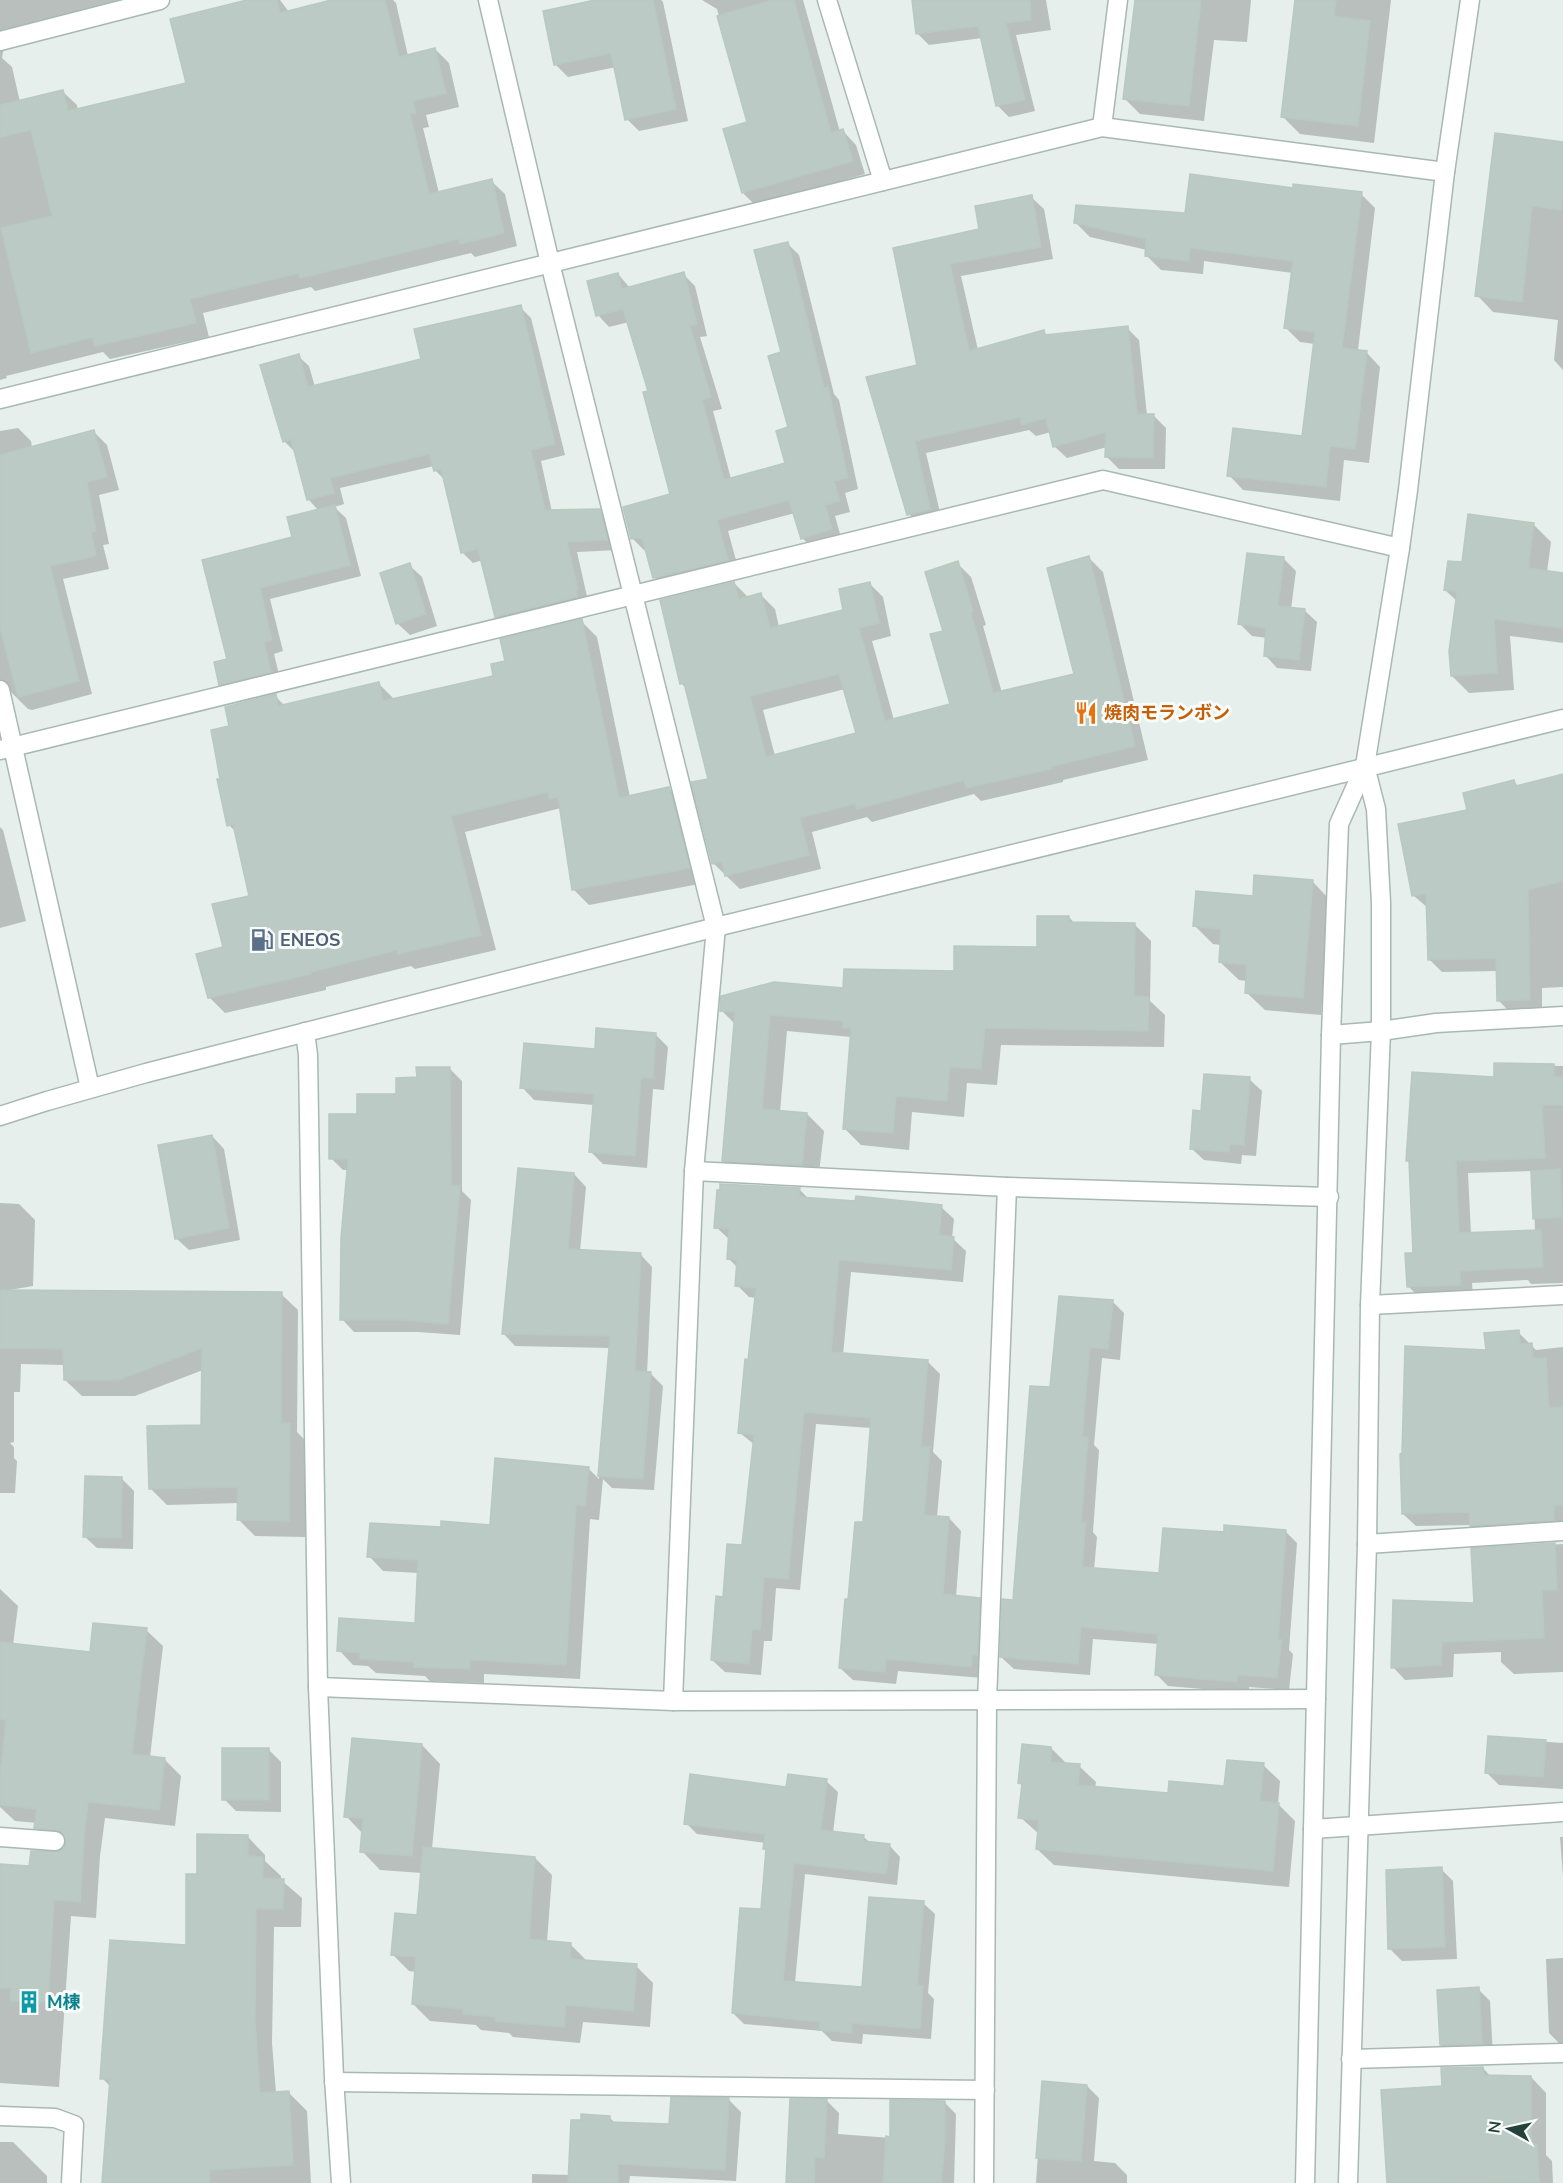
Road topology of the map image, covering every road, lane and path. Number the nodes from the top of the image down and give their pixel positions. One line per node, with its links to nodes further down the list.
1 (160, 0): 6 (street)
2 (488, 0): 10 (street)
3 (827, 0): 9 (street)
4 (1118, 0): 7 (street)
5 (1470, 0): 8 (street)
6 (0, 41)
7 (1102, 126): 8 (street); 9 (street)
8 (1445, 172): 12 (street)
9 (883, 181): 10 (street)
10 (550, 263): 11 (street); 13 (street)
11 (0, 399)
12 (1400, 549): 13 (street); 17 (street)
13 (633, 594): 16 (street); 18 (street)
14 (0, 690): 16 (street)
15 (1563, 719): 17 (street)
16 (7, 748): 23 (street)
17 (1365, 766): 18 (street); 20 (street); 22 (street)
18 (716, 927): 21 (street); 25 (street)
19 (1563, 1016): 20 (street)
20 (1381, 1031): 22 (street); 29 (street)
21 (305, 1032): 23 (street); 32 (street)
22 (1331, 1035): 27 (street)
23 (90, 1088): 24 (street)
24 (0, 1116)
25 (694, 1172): 26 (street); 34 (street)
26 (1006, 1187): 27 (street); 35 (street)
27 (1329, 1197): 33 (street)
28 (1563, 1295): 29 (street)
29 (1370, 1305): 31 (street)
30 (1563, 1532): 31 (street)
31 (1367, 1544): 37 (street)
32 (318, 1687): 34 (street); 43 (street)
33 (1316, 1699): 35 (street); 38 (street)
34 (673, 1701): 35 (street)
35 (987, 1701): 44 (street)
36 (1563, 1812): 37 (street)
37 (1359, 1827): 38 (street); 42 (street)
38 (1313, 1828): 49 (street)
39 (0, 1837): 40 (street)
40 (55, 1841)
41 (1563, 2053): 42 (street)
42 (1351, 2059): 50 (street)
43 (334, 2082): 44 (street); 47 (street)
44 (985, 2090): 48 (street)
45 (0, 2116): 46 (street)
46 (71, 2183)
47 (341, 2183)
48 (984, 2183)
49 (1305, 2183)
50 (1348, 2183)

